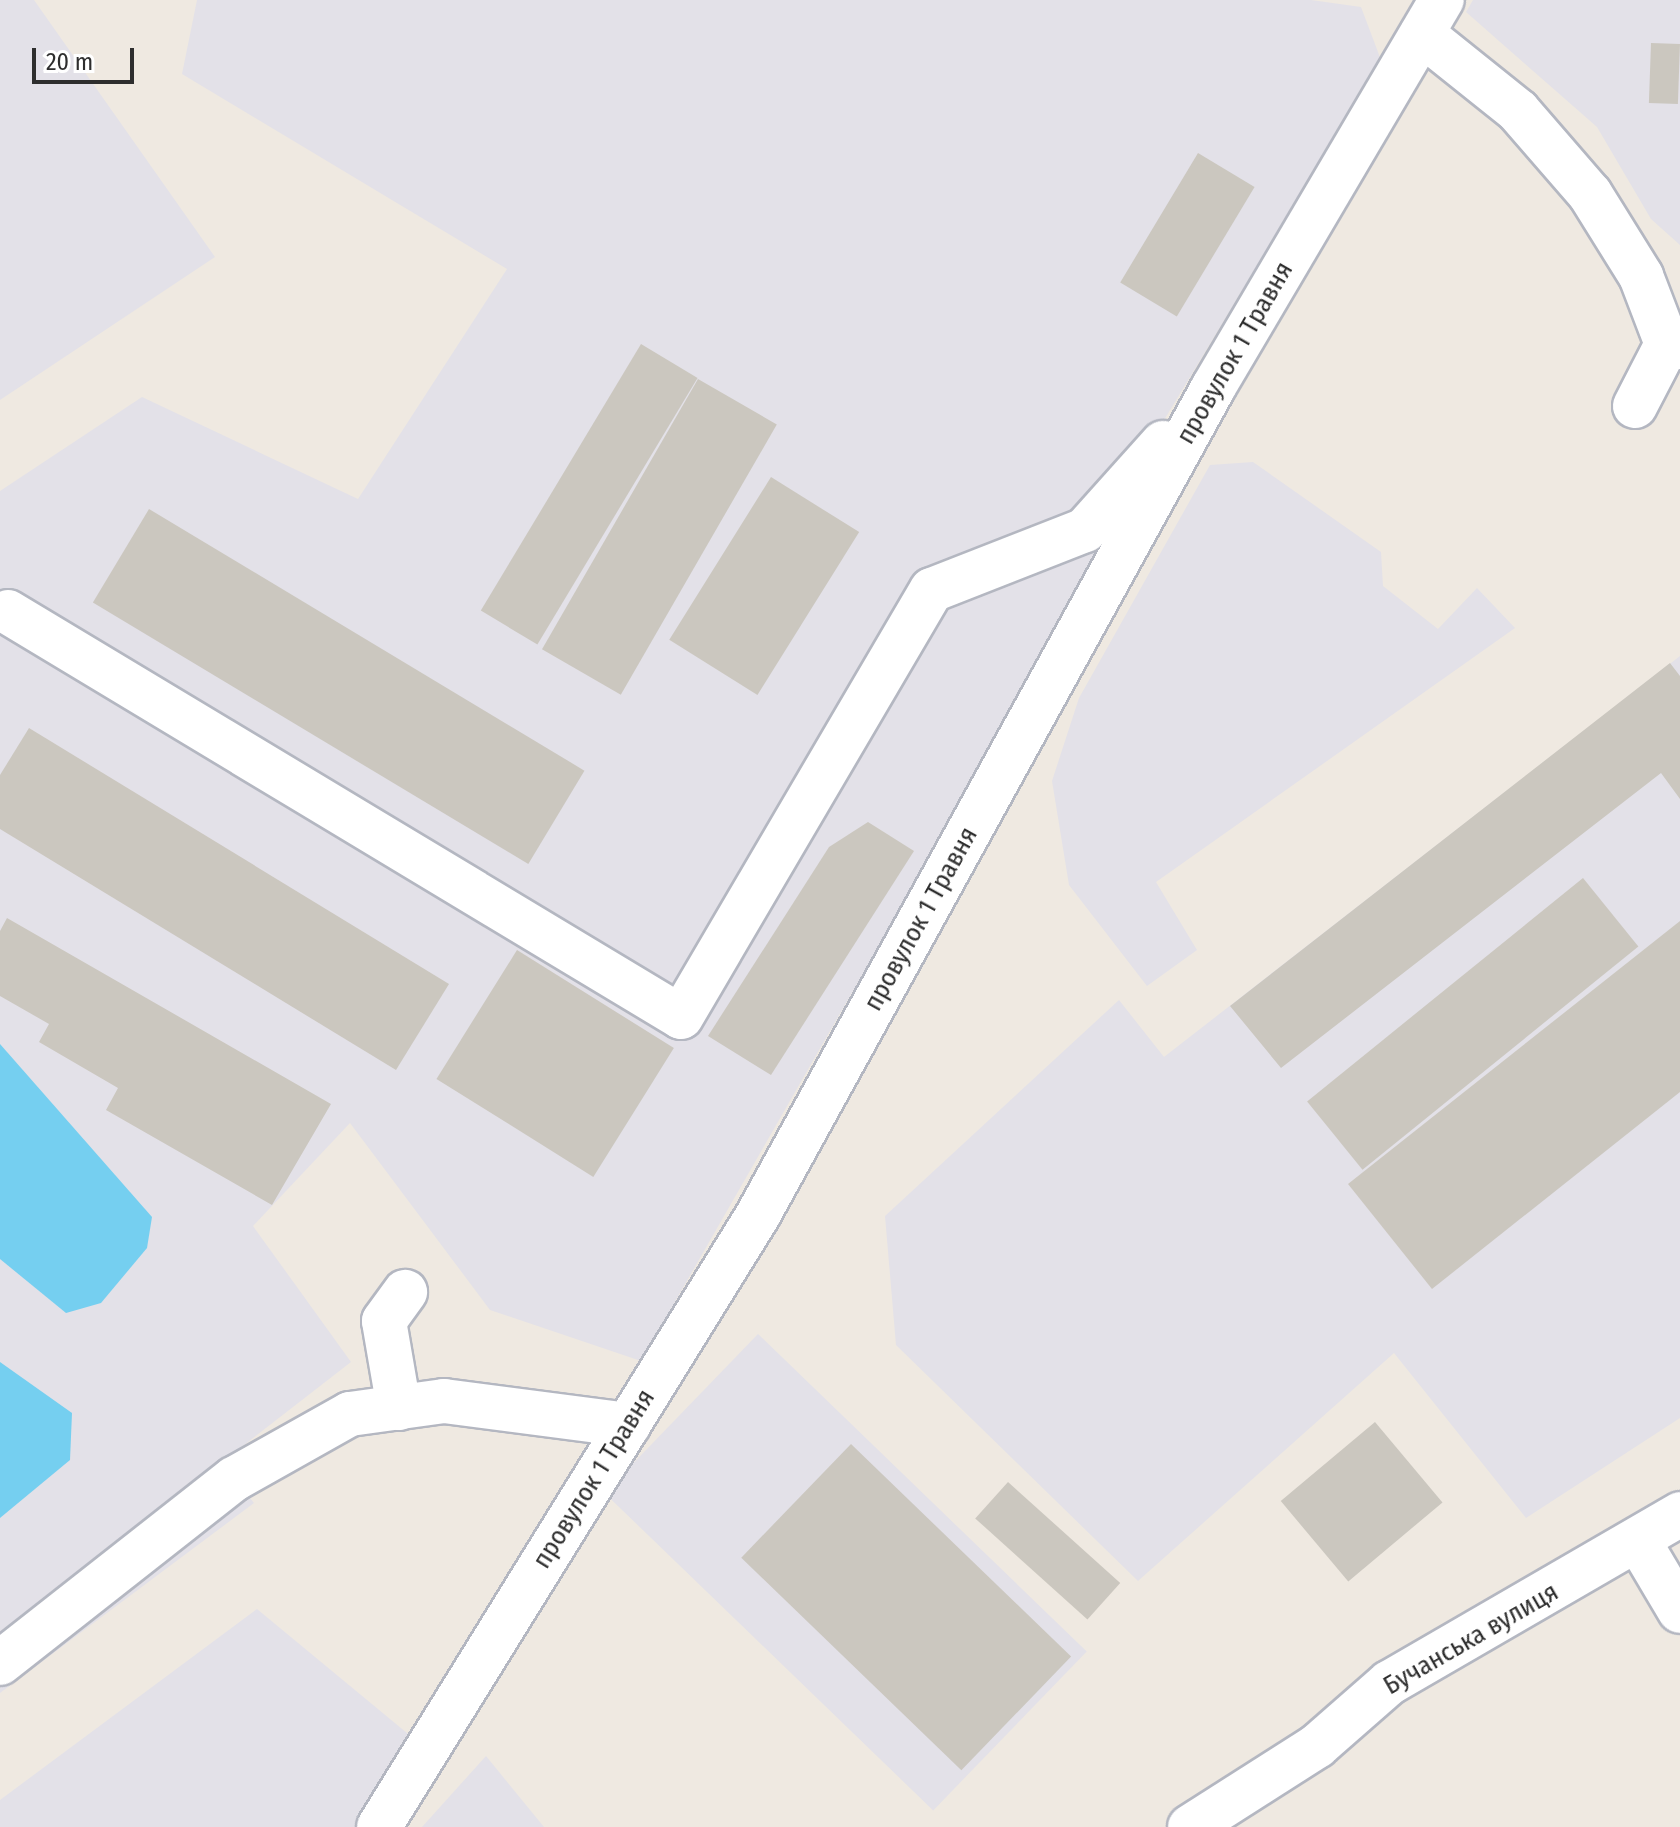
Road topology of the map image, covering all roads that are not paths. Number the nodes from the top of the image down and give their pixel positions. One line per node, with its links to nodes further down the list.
1 (1432, 17): 2 (street); 3 (street, провулок 1 Травня)
2 (1674, 345): 4 (street)
3 (1213, 388): 5 (street); 8 (street, провулок 1 Травня)
4 (1635, 406)
5 (8, 612)
6 (405, 1292): 7 (street)
7 (399, 1408): 8 (street); 12 (street)
8 (628, 1425): 13 (street, провулок 1 Травня)
9 (1680, 1514): 10 (street, Бучанська вулиця)
10 (1639, 1542): 11 (street); 14 (street, Бучанська вулиця)
11 (1680, 1611)
12 (0, 1663)
13 (379, 1827)
14 (1190, 1827)

